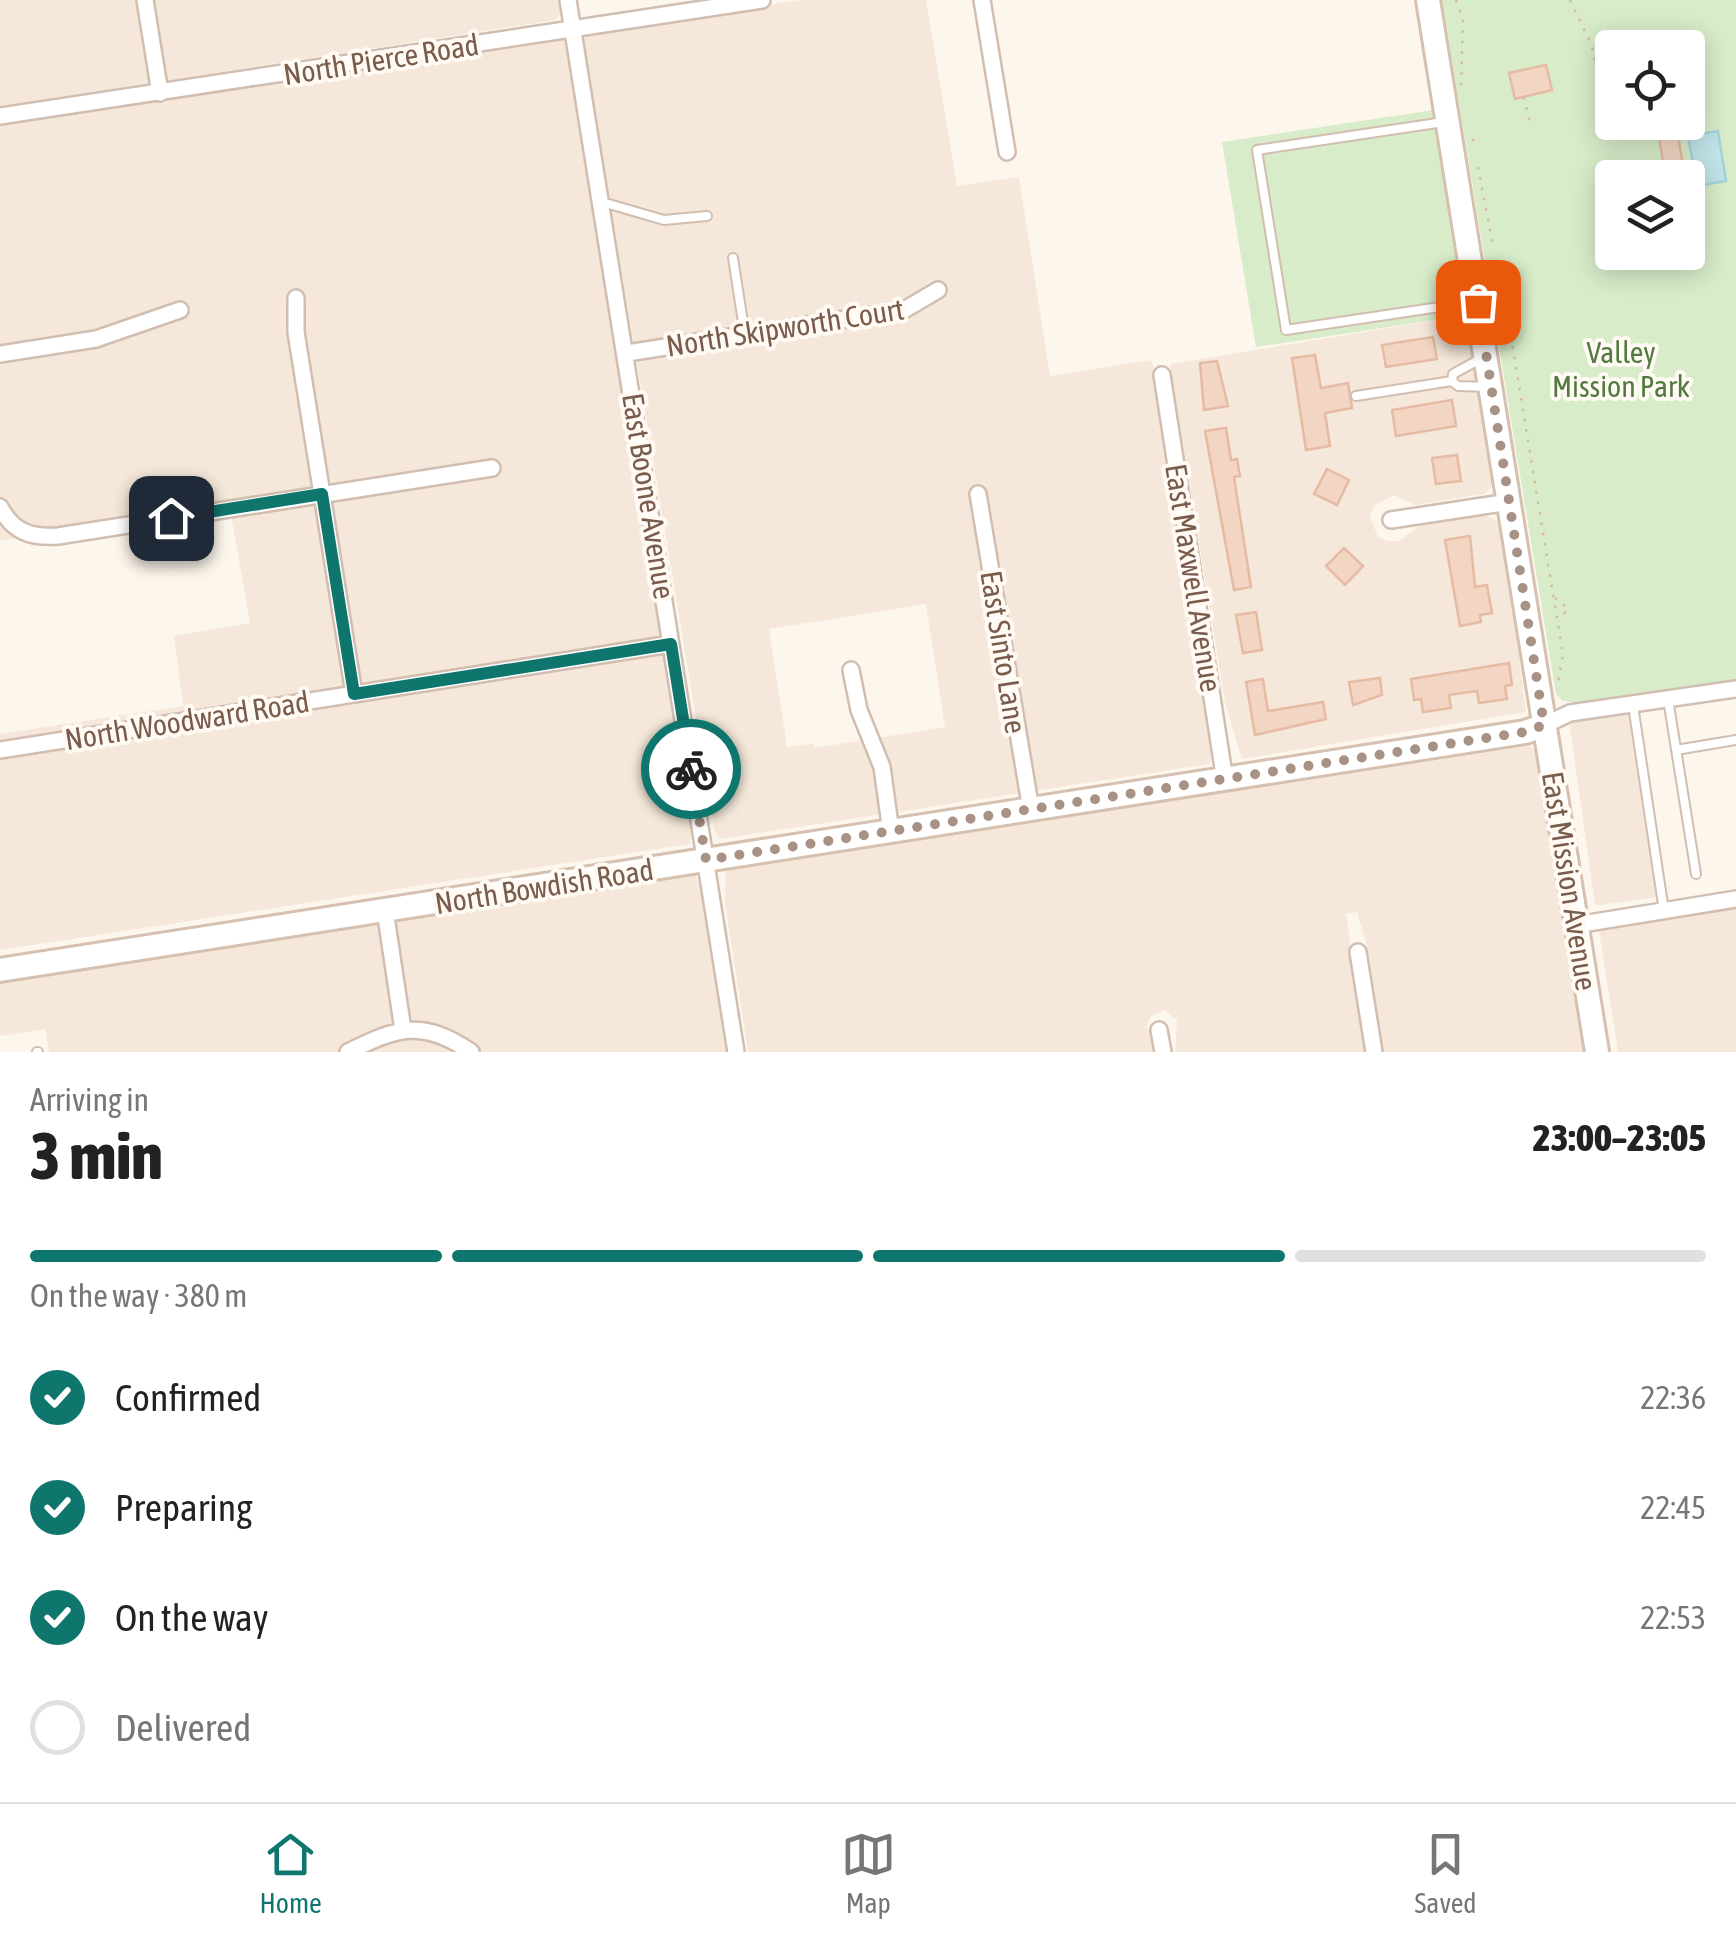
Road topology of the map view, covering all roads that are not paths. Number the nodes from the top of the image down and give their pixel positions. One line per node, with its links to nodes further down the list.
1 (145, 0): 7 (street)
2 (568, 0): 6 (street, East Boone Avenue)
3 (762, 0): 6 (street, North Pierce Road)
4 (982, 0): 10 (street)
5 (1428, 0): 9 (street, East Mission Avenue)
6 (573, 30): 7 (street, North Pierce Road); 11 (street, East Boone Avenue)
7 (160, 93): 8 (street, North Pierce Road)
8 (0, 116)
9 (1448, 122): 16 (street, East Mission Avenue); 16 (lane)
10 (1006, 152)
11 (602, 202): 12 (lane); 19 (street, East Boone Avenue)
12 (707, 216)
13 (732, 258): 18 (lane)
14 (938, 290): 18 (street, North Skipworth Court)
15 (296, 298): 27 (street)
16 (1478, 302): 21 (street, East Mission Avenue)
17 (180, 310): 20 (street)
18 (745, 335): 19 (street, North Skipworth Court)
19 (627, 353): 32 (street, East Boone Avenue)
20 (0, 354)
21 (1486, 356): 23 (lane); 24 (street, East Mission Avenue)
22 (1162, 375): 42 (street, East Maxwell Avenue)
23 (1452, 381): 24 (lane); 25 (lane)
24 (1491, 387): 29 (street, East Mission Avenue)
25 (1356, 396)
26 (492, 468): 27 (street)
27 (322, 494): 30 (street); 35 (street)
28 (978, 494): 43 (street, East Sinto Lane)
29 (1509, 502): 31 (street); 38 (street, East Mission Avenue)
30 (0, 507)
31 (1391, 520)
32 (671, 644): 35 (street, North Woodward Road); 45 (street, East Boone Avenue)
33 (851, 670): 44 (street)
34 (1736, 689): 36 (street, North Bowdish Road)
35 (354, 694): 40 (street, North Woodward Road)
36 (1668, 699): 37 (street, North Bowdish Road); 41 (lane)
37 (1633, 704): 38 (street, North Bowdish Road); 49 (lane)
38 (1544, 725): 42 (street, North Bowdish Road); 50 (street, East Mission Avenue)
39 (1736, 740): 41 (lane)
40 (0, 750)
41 (1676, 750): 46 (lane)
42 (1225, 781): 43 (street, North Bowdish Road)
43 (1031, 810): 44 (street, North Bowdish Road)
44 (891, 832): 45 (street, North Bowdish Road)
45 (706, 860): 48 (street, North Bowdish Road); 57 (street, East Boone Avenue)
46 (1696, 874)
47 (1736, 899): 49 (street)
48 (385, 910): 52 (street, North Bowdish Road); 53 (street)
49 (1664, 911): 50 (street)
50 (1576, 925): 60 (street, East Mission Avenue)
51 (1358, 952): 59 (street)
52 (0, 970)
53 (403, 1030): 55 (street); 56 (street)
54 (1159, 1030): 58 (street)
55 (348, 1052)
56 (471, 1052)
57 (736, 1052)
58 (1163, 1052)
59 (1374, 1052)
60 (1597, 1052)

